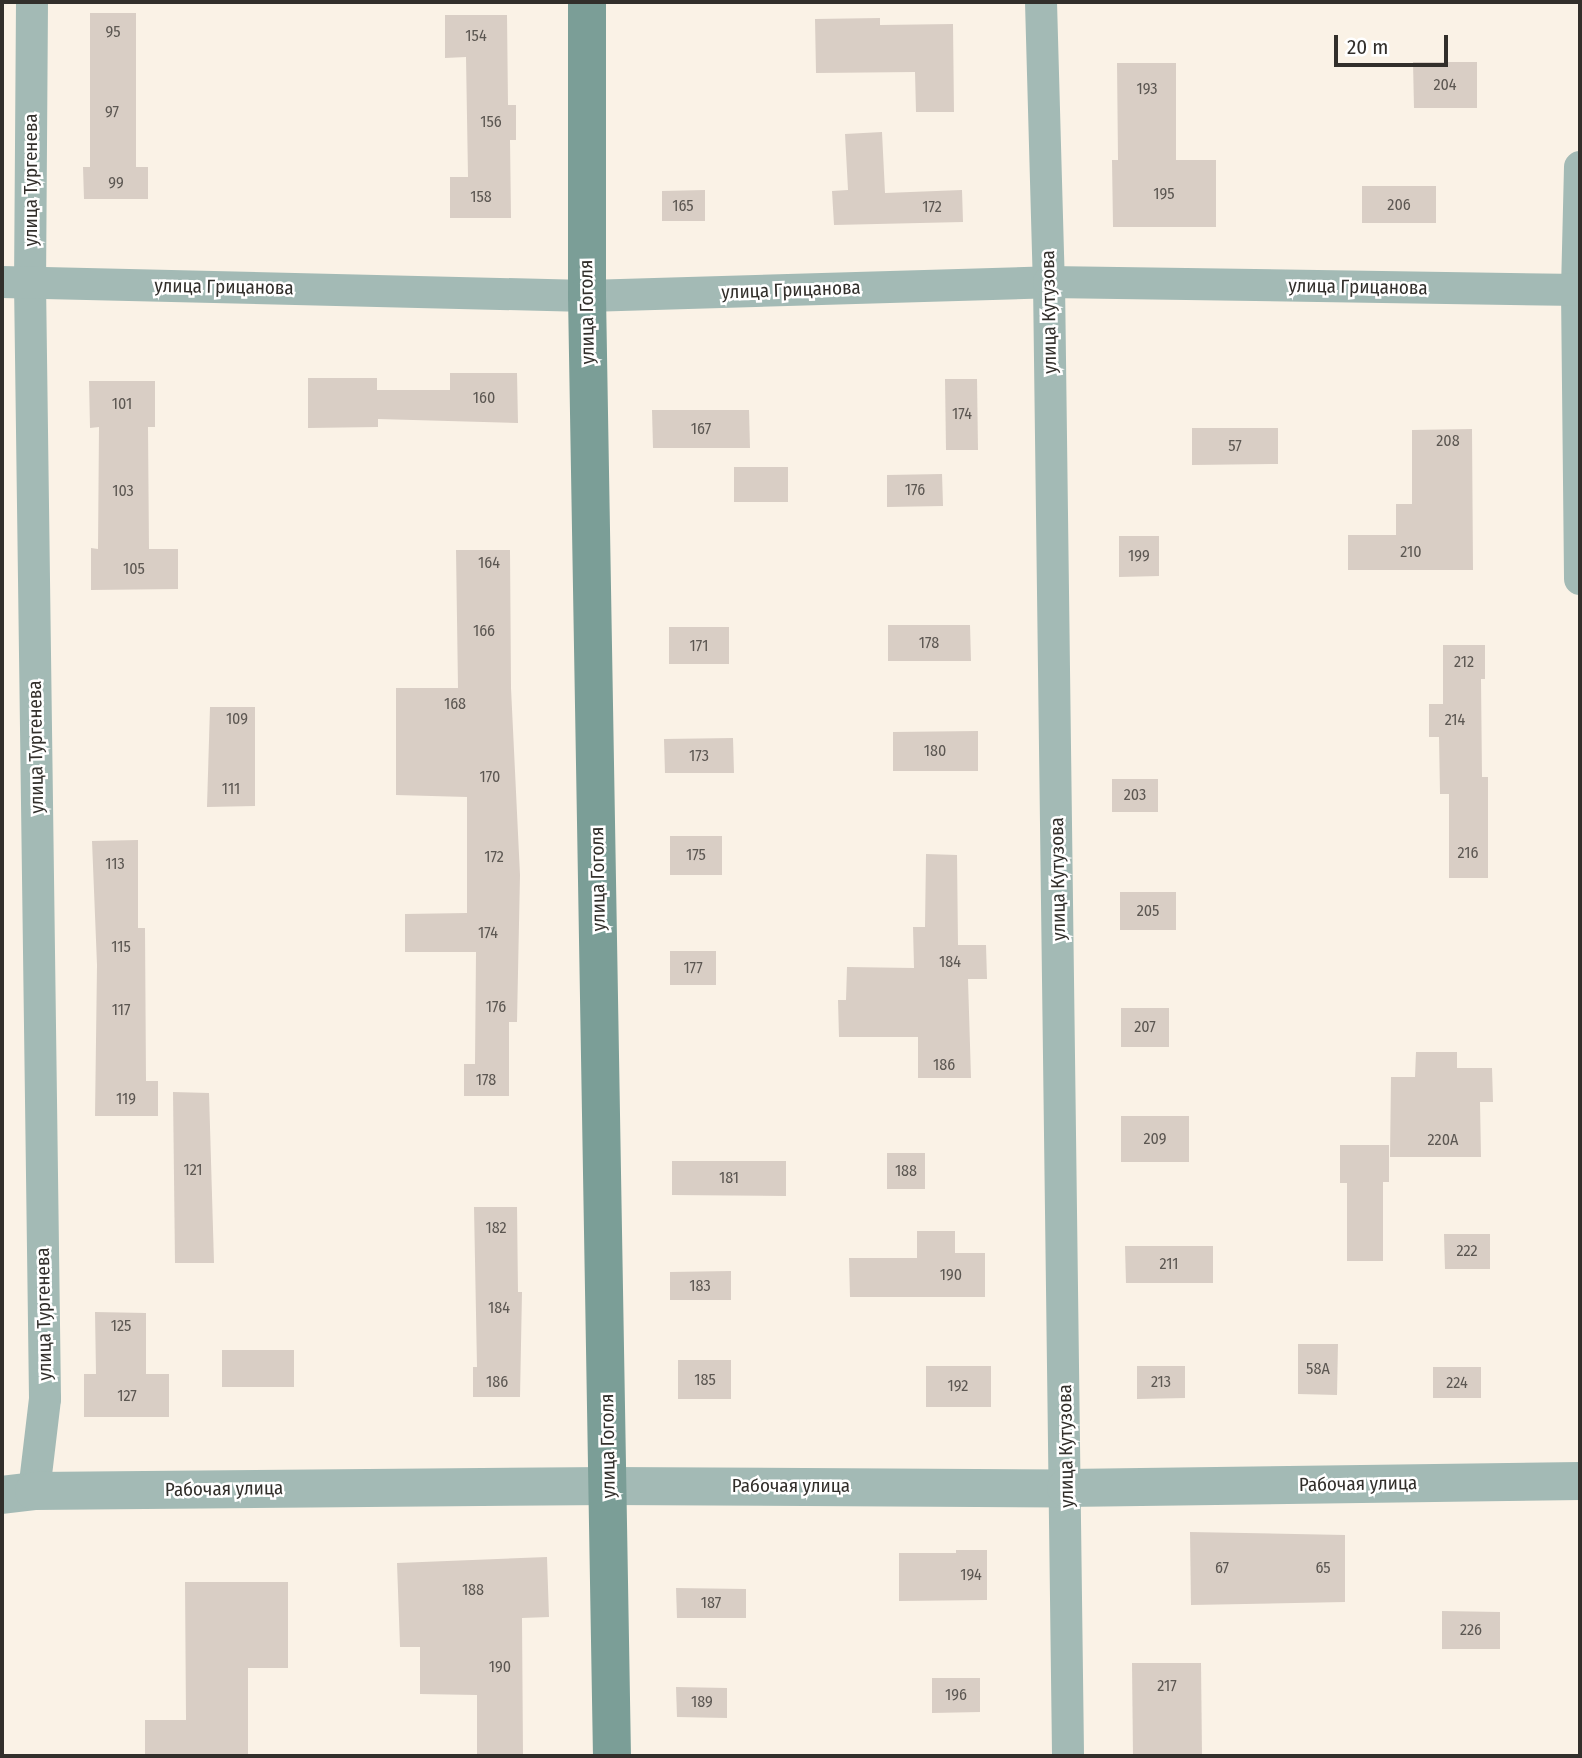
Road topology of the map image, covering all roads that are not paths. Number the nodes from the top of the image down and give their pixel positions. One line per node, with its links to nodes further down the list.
1 (32, 2): 5 (street, улица Тургенева)
2 (587, 2): 8 (main road, улица Гоголя)
3 (1041, 2): 6 (street, улица Кутузова)
4 (1580, 167): 7 (street)
5 (16, 282): 8 (street, улица Грицанова); 13 (street, улица Тургенева)
6 (1049, 282): 7 (street, улица Грицанова); 8 (street, улица Грицанова); 12 (street, улица Кутузова)
7 (1579, 290): 9 (street)
8 (587, 296): 11 (main road, улица Гоголя)
9 (1580, 579)
10 (1580, 1481): 12 (street, Рабочая улица)
11 (609, 1486): 12 (street, Рабочая улица); 13 (street, Рабочая улица); 14 (main road, улица Гоголя)
12 (1066, 1488): 15 (street, улица Кутузова)
13 (18, 1493)
14 (612, 1756)
15 (1068, 1756)

